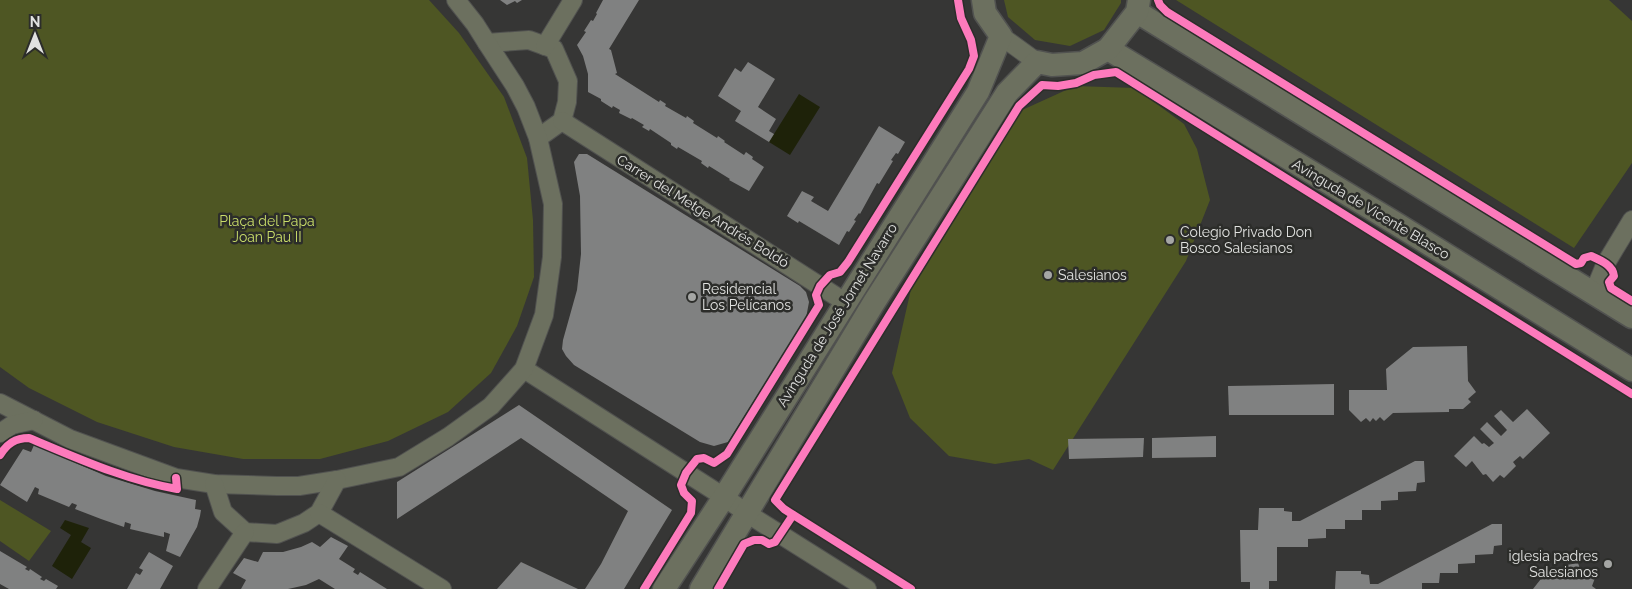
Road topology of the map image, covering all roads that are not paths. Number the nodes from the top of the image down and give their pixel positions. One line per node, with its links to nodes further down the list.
1 (456, 0): 6 (street)
2 (573, 0): 7 (street)
3 (983, 0): 5 (street)
4 (1138, 6): 8 (street); 13 (street)
5 (1001, 36): 9 (street); 14 (street, Avinguda de José Jornet Navarro)
6 (487, 42): 7 (street); 11 (street)
7 (545, 46): 10 (street)
8 (1108, 49): 9 (street); 17 (street, Avinguda de Vicente Blasco)
9 (1037, 62): 25 (street, Avinguda de José Jornet Navarro)
10 (562, 121): 11 (street); 14 (street, Carrer del Metge Andrés Boldó)
11 (538, 138): 16 (street)
12 (1632, 220): 13 (street)
13 (1594, 292): 15 (street)
14 (845, 302): 23 (street, Avinguda de José Jornet Navarro)
15 (1632, 317)
16 (524, 370): 21 (street); 23 (street)
17 (1632, 370)
18 (0, 402): 19 (street)
19 (34, 420): 20 (street); 22 (street)
20 (0, 433)
21 (337, 480): 22 (street); 24 (street)
22 (214, 484): 26 (street)
23 (724, 497): 25 (street); 29 (street, Avinguda de José Jornet Navarro)
24 (319, 513): 26 (street); 28 (street)
25 (748, 514): 30 (street, Avinguda de José Jornet Navarro); 31 (street)
26 (246, 532): 27 (street)
27 (207, 589)
28 (442, 589)
29 (664, 589)
30 (701, 589)
31 (867, 589)

